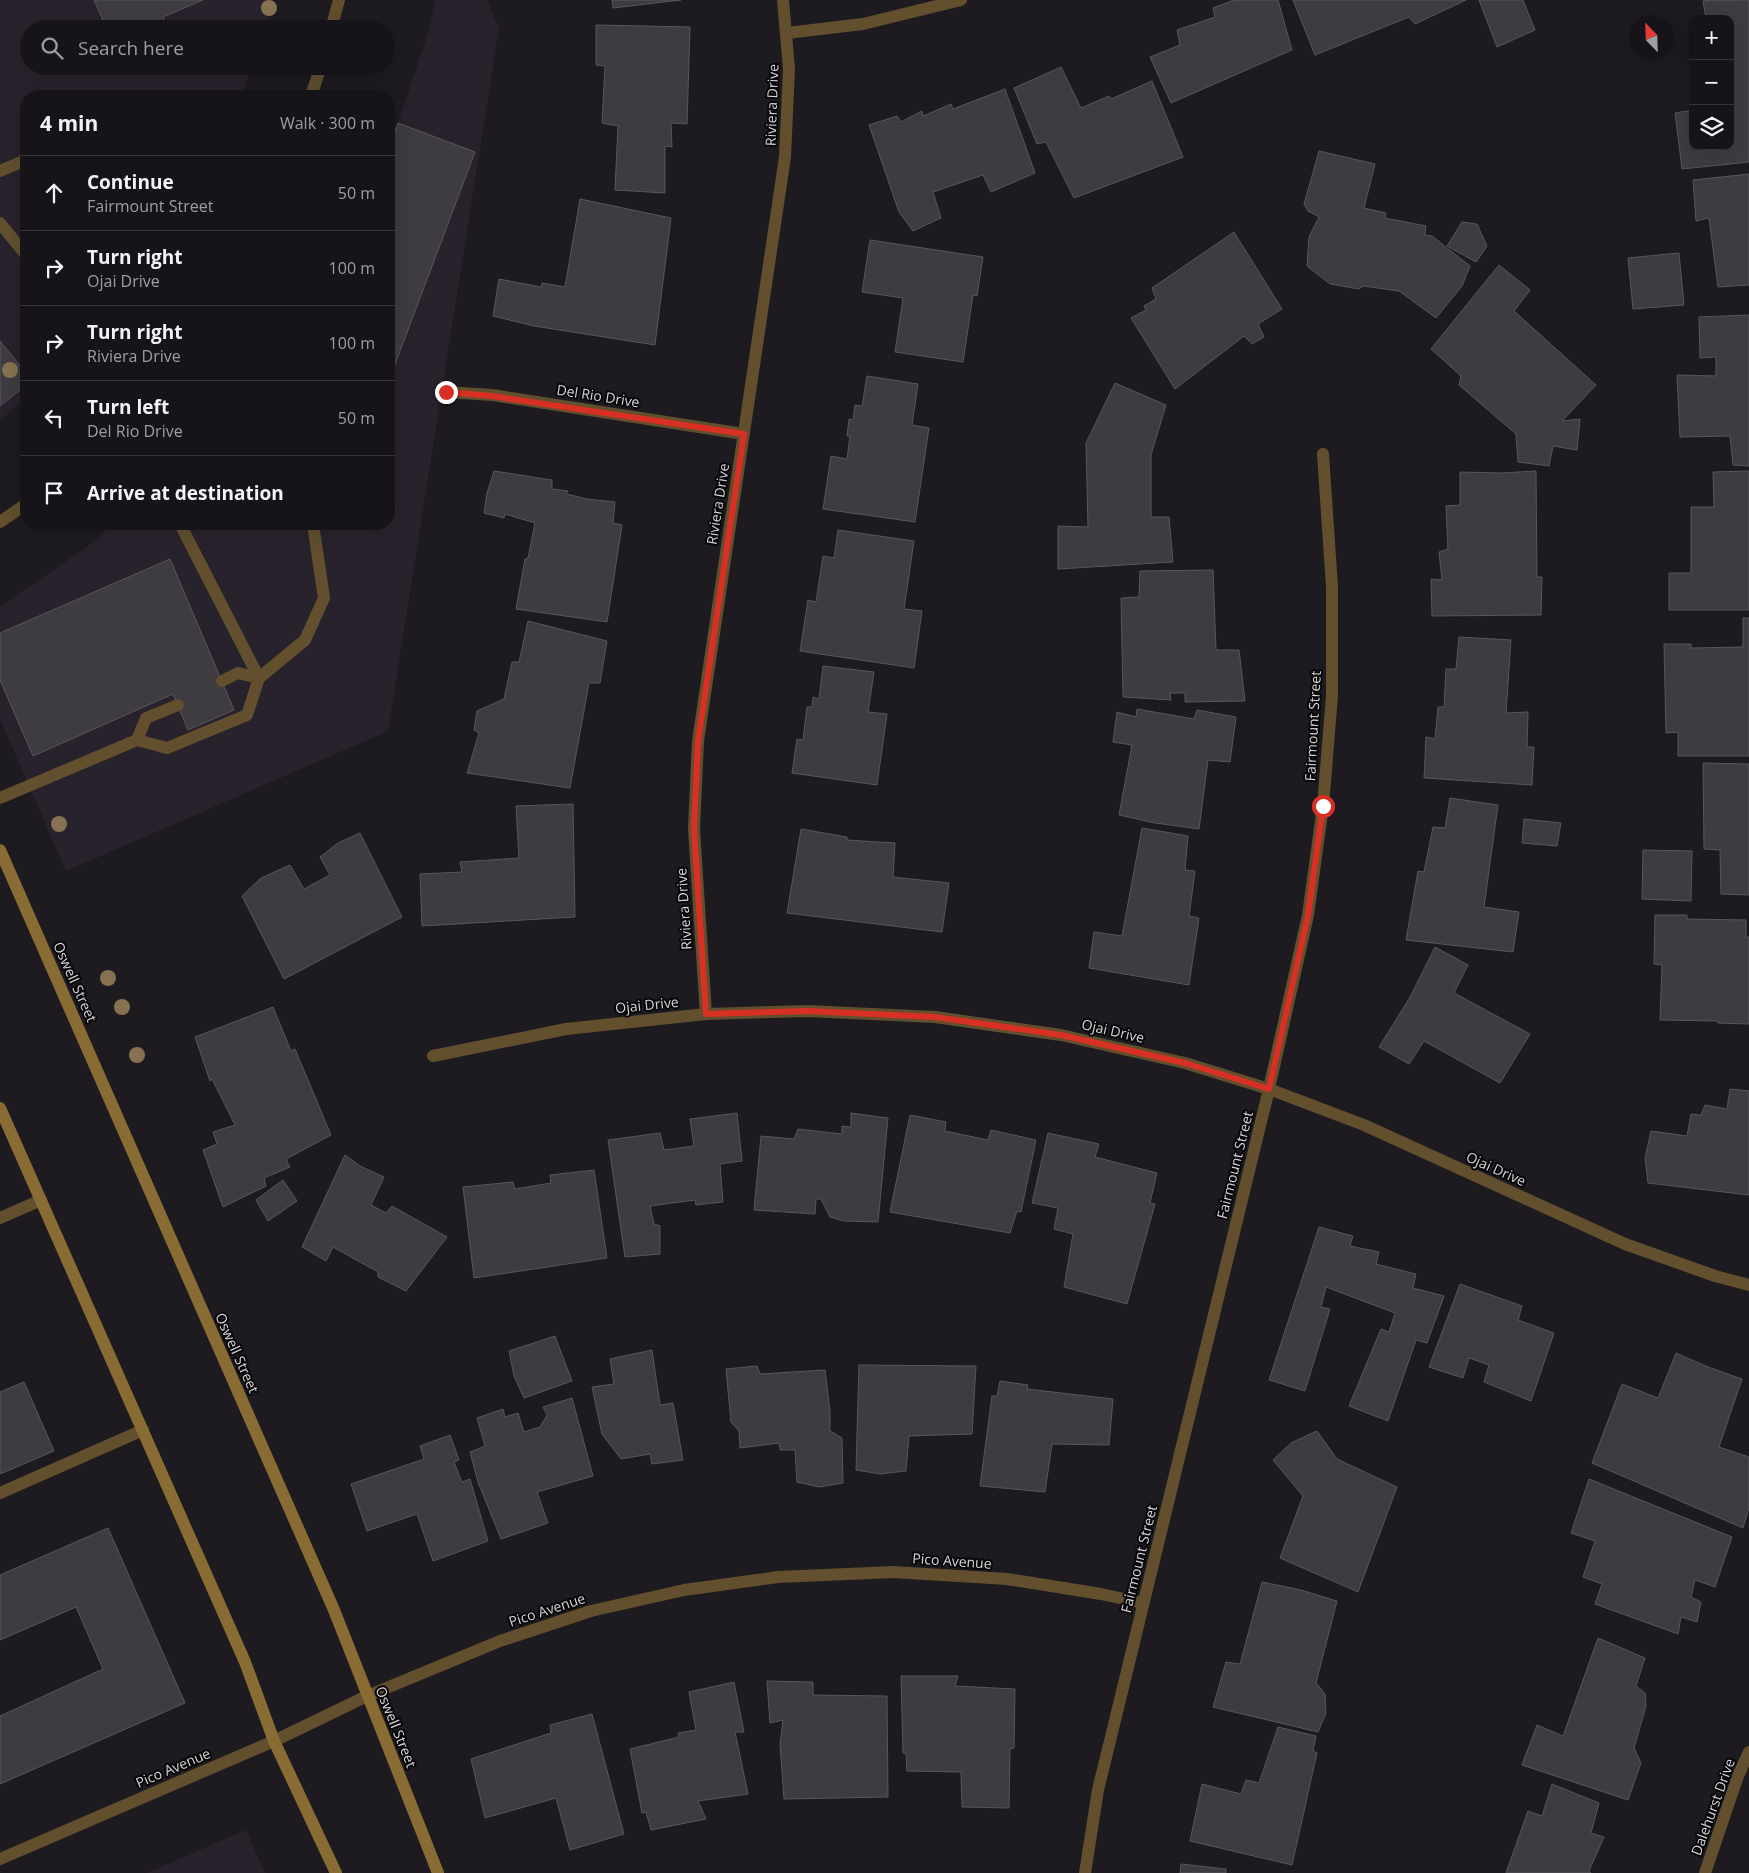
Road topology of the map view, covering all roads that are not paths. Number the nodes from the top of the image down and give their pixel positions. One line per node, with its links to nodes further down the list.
1 (339, 0): 4 (street)
2 (783, 0): 5 (street, Riviera Drive)
3 (961, 0): 5 (street)
4 (333, 20)
5 (787, 34): 13 (street, Riviera Drive)
6 (318, 75): 7 (street)
7 (314, 90)
8 (20, 163): 9 (street)
9 (0, 171)
10 (0, 223): 11 (street)
11 (20, 247)
12 (446, 392): 13 (street, Del Rio Drive)
13 (744, 434): 25 (street, Riviera Drive)
14 (1323, 454): 27 (street, Fairmount Street)
15 (20, 508): 16 (street)
16 (0, 522)
17 (183, 530): 19 (street)
18 (314, 530): 19 (street)
19 (260, 678): 20 (street); 22 (street)
20 (222, 681)
21 (178, 705): 22 (street)
22 (137, 740): 23 (street)
23 (0, 798)
24 (0, 850): 35 (main road, Oswell Street)
25 (706, 1014): 26 (street, Ojai Drive); 27 (street, Ojai Drive)
26 (433, 1056)
27 (1269, 1089): 31 (street, Ojai Drive); 34 (street, Fairmount Street)
28 (0, 1108): 29 (main road)
29 (41, 1200): 30 (street); 32 (main road)
30 (0, 1218)
31 (1749, 1285)
32 (143, 1430): 33 (street); 36 (main road)
33 (0, 1493)
34 (1143, 1604): 35 (street, Pico Avenue); 41 (street, Fairmount Street)
35 (367, 1696): 36 (street, Pico Avenue); 40 (main road, Oswell Street)
36 (274, 1741): 38 (street, Pico Avenue); 39 (main road)
37 (1749, 1752): 42 (street, Dalehurst Drive)
38 (0, 1859)
39 (336, 1873)
40 (438, 1873)
41 (1085, 1873)
42 (1705, 1873)

